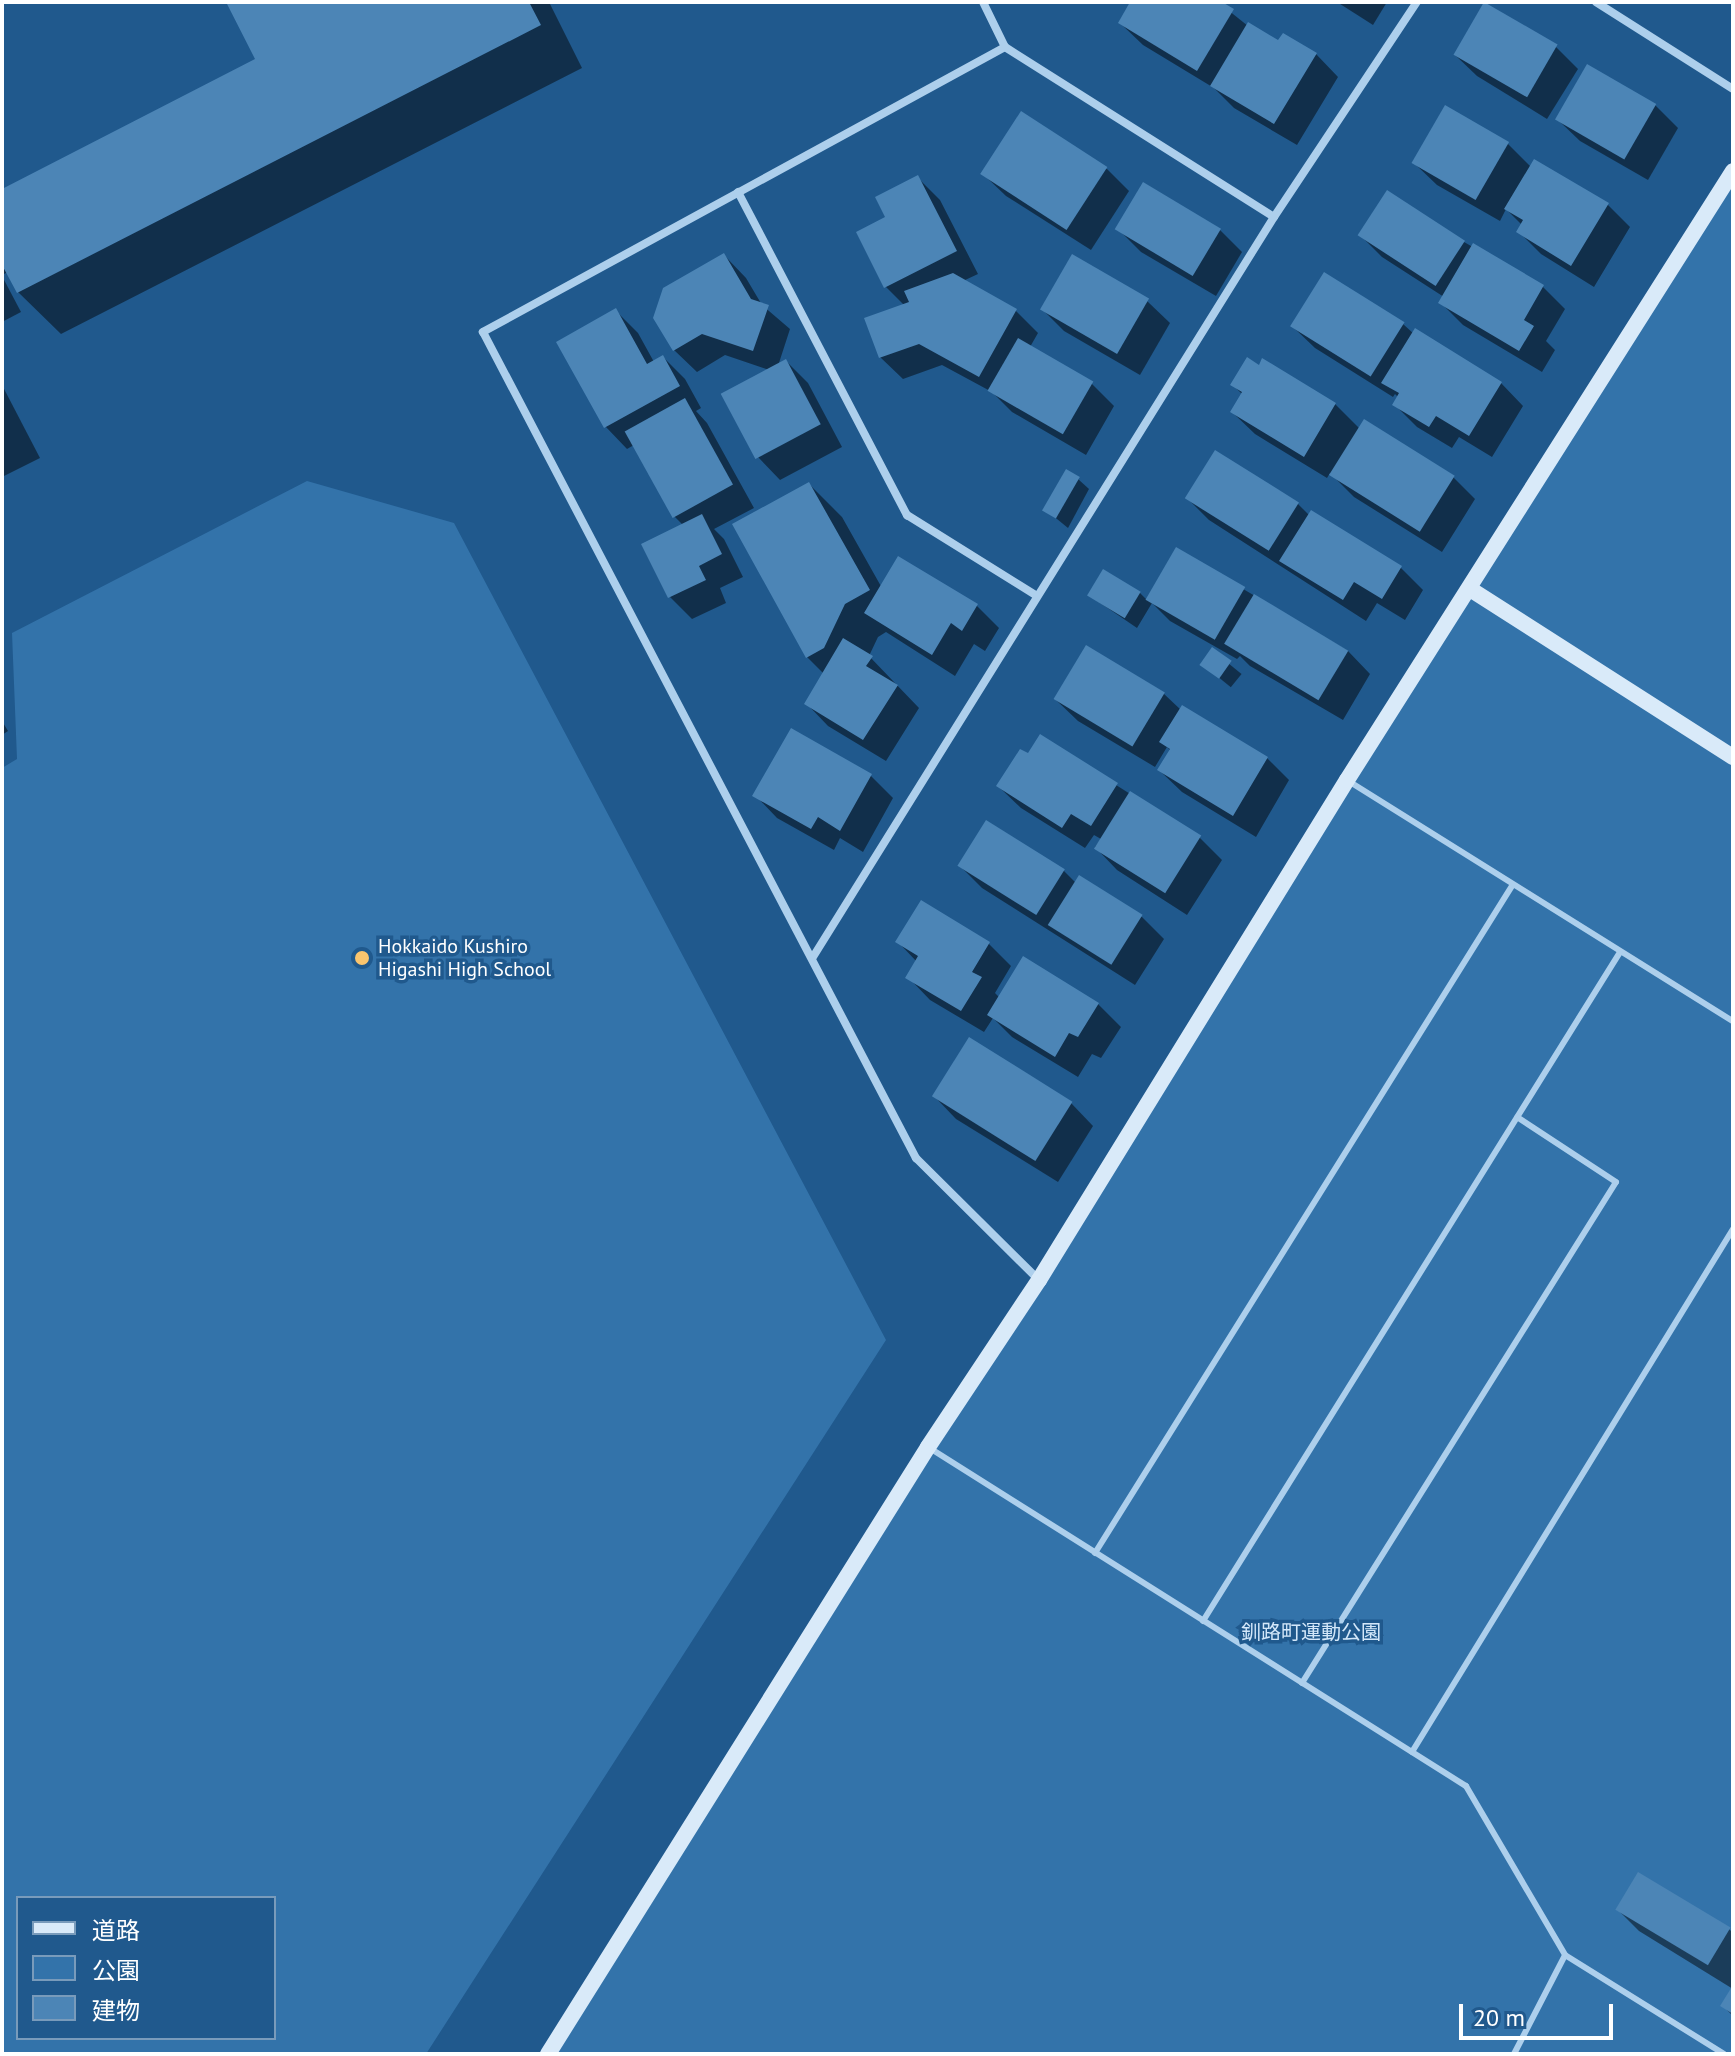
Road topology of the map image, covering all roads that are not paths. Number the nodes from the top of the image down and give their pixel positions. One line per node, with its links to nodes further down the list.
1 (983, 2): 4 (street)
2 (1417, 2): 8 (street)
3 (1596, 2): 5 (street)
4 (1005, 47): 7 (street); 8 (street)
5 (1733, 89)
6 (1733, 171): 9 (street)
7 (738, 192): 10 (street); 15 (street)
8 (1274, 217): 10 (street)
9 (1470, 589): 11 (street); 12 (street)
10 (1037, 596): 15 (street)
11 (1733, 757)
12 (1347, 780): 13 (lane); 19 (street)
13 (1512, 886): 14 (lane); 21 (lane)
14 (1620, 952): 16 (lane); 17 (lane)
15 (813, 957): 19 (street)
16 (1733, 1021)
17 (1517, 1117): 22 (lane); 23 (lane)
18 (1733, 1229): 24 (lane)
19 (1039, 1280): 20 (street)
20 (928, 1447): 21 (lane); 26 (street)
21 (1095, 1553): 22 (lane)
22 (1203, 1621): 23 (lane)
23 (1302, 1683): 24 (lane)
24 (1412, 1752): 25 (lane)
25 (1565, 1955): 27 (lane); 28 (lane)
26 (548, 2054)
27 (1514, 2054)
28 (1724, 2054)

